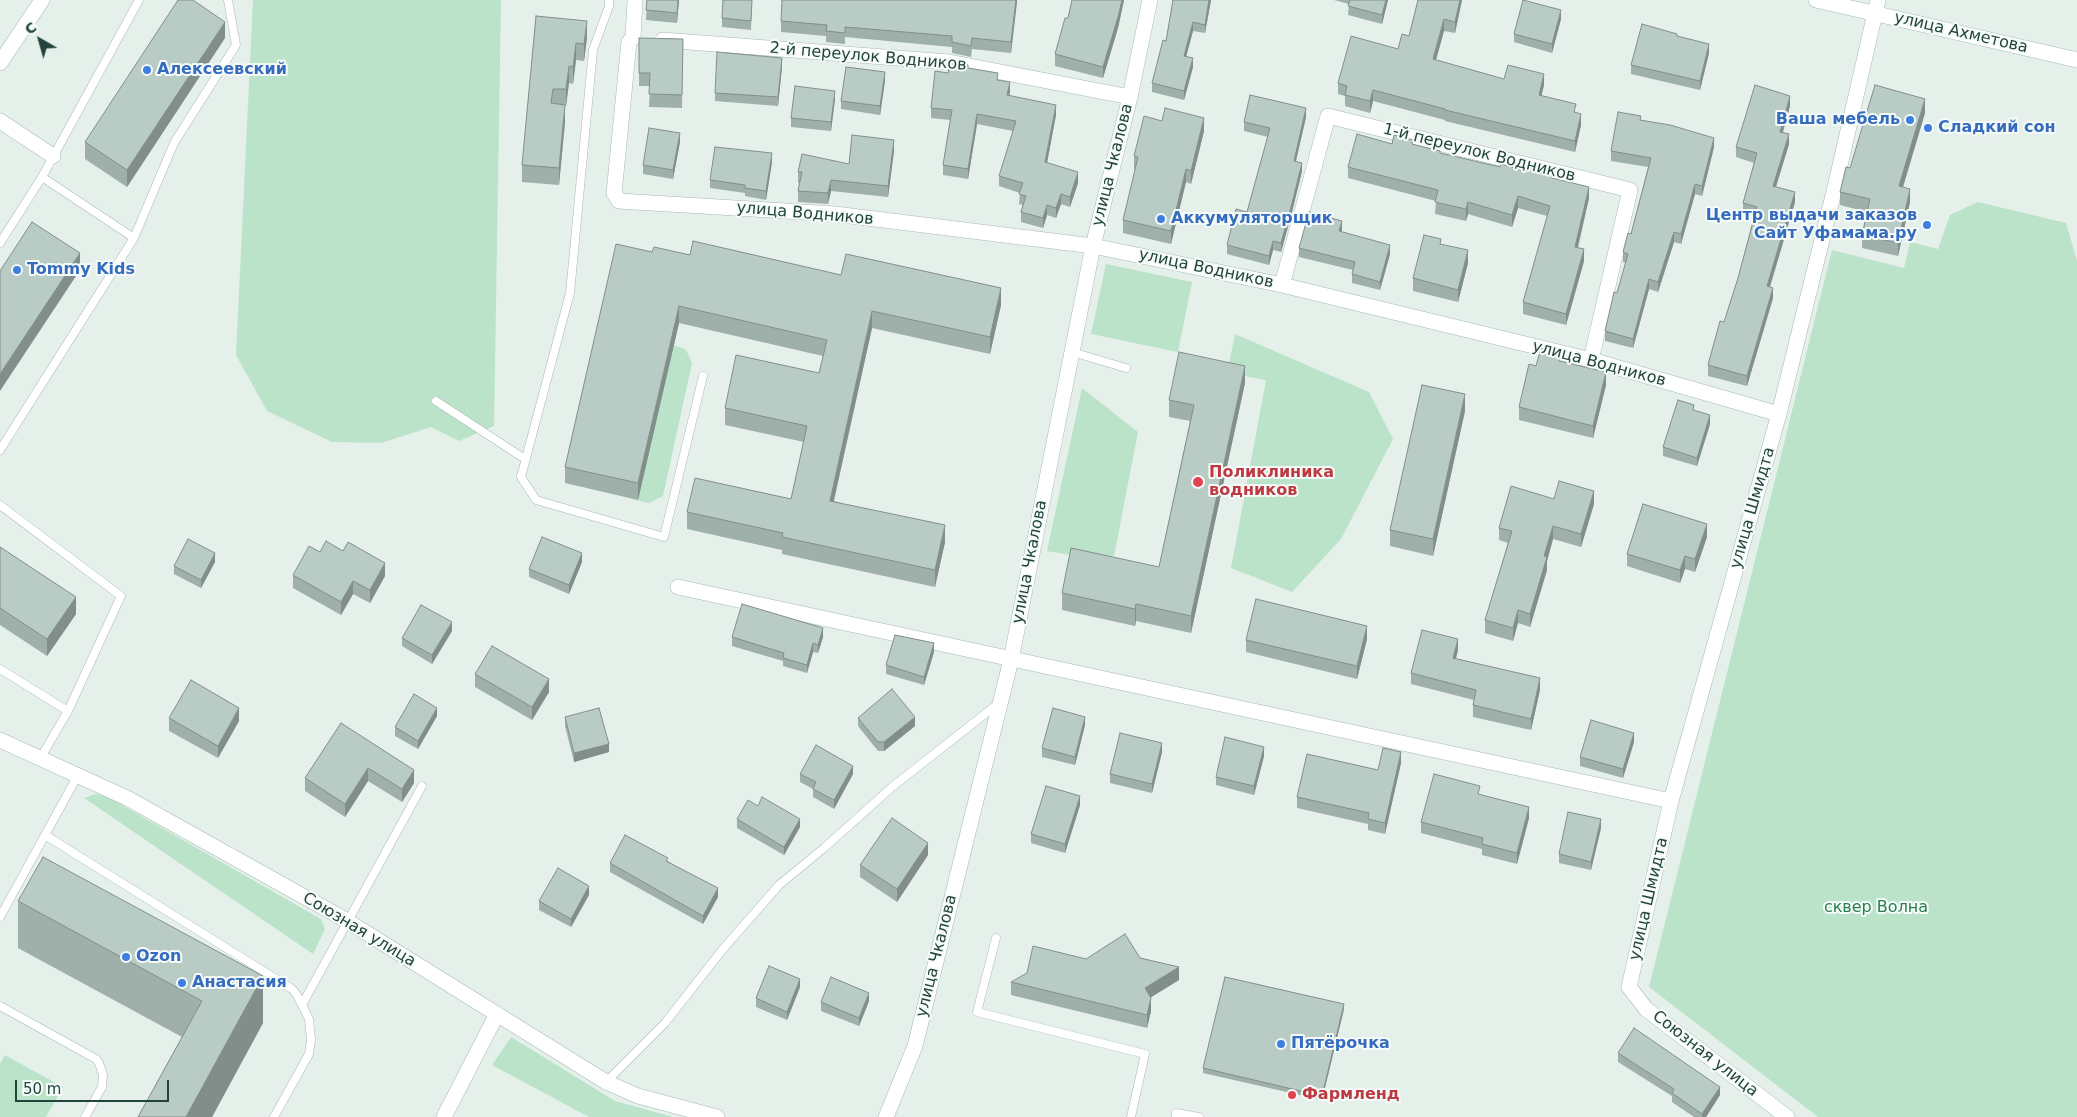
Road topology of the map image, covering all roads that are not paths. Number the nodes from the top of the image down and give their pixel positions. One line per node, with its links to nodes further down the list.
1 (42, 0): 11 (street)
2 (139, 0): 14 (lane)
3 (228, 0): 16 (lane)
4 (609, 0): 27 (lane)
5 (635, 0): 9 (street)
6 (1150, 0): 12 (street, улица Чкалова)
7 (1816, 0): 8 (street, улица Ахметова)
8 (1876, 6): 10 (street, улица Ахметова); 25 (street, улица Шмидта)
9 (643, 39): 12 (street, 2-й переулок Водников); 18 (street, улица Водников)
10 (2077, 60)
11 (0, 63)
12 (1130, 97): 18 (street, улица Чкалова)
13 (0, 121): 14 (street)
14 (54, 156): 15 (lane)
15 (42, 177): 16 (lane); 17 (lane)
16 (134, 238): 26 (lane)
17 (0, 244)
18 (1093, 246): 19 (street, улица Водников); 20 (street, улица Чкалова)
19 (1282, 285): 21 (street, улица Водников); 21 (street, 1-й переулок Водников)
20 (1072, 352): 22 (lane); 30 (street, улица Чкалова)
21 (1591, 360): 25 (street, улица Водников)
22 (1126, 368)
23 (703, 376): 27 (lane)
24 (436, 401): 27 (lane)
25 (1779, 414): 38 (street, улица Шмидта)
26 (0, 450)
27 (526, 459)
28 (0, 505): 33 (lane)
29 (678, 587): 30 (street)
30 (1010, 660): 32 (street, улица Чкалова); 38 (street)
31 (0, 669): 33 (lane)
32 (1000, 702): 47 (lane); 52 (street, улица Чкалова)
33 (68, 711): 35 (lane)
34 (0, 740): 35 (street, Союзная улица)
35 (41, 757): 36 (street, Союзная улица)
36 (78, 776): 39 (lane); 41 (street, Союзная улица)
37 (422, 786): 41 (lane)
38 (1671, 801): 45 (street, улица Шмидта)
39 (45, 835): 40 (lane); 43 (lane)
40 (0, 917)
41 (348, 921): 43 (lane); 46 (street, Союзная улица)
42 (996, 938): 53 (lane)
43 (303, 1003): 49 (lane)
44 (0, 1006): 48 (lane)
45 (1646, 1009): 56 (street, Союзная улица)
46 (497, 1014): 47 (street, Союзная улица); 50 (street)
47 (606, 1082): 51 (street, Союзная улица)
48 (85, 1117)
49 (274, 1117)
50 (444, 1117)
51 (717, 1117)
52 (886, 1117)
53 (1131, 1117)
54 (1176, 1117): 55 (lane)
55 (1199, 1117)
56 (1787, 1117)

